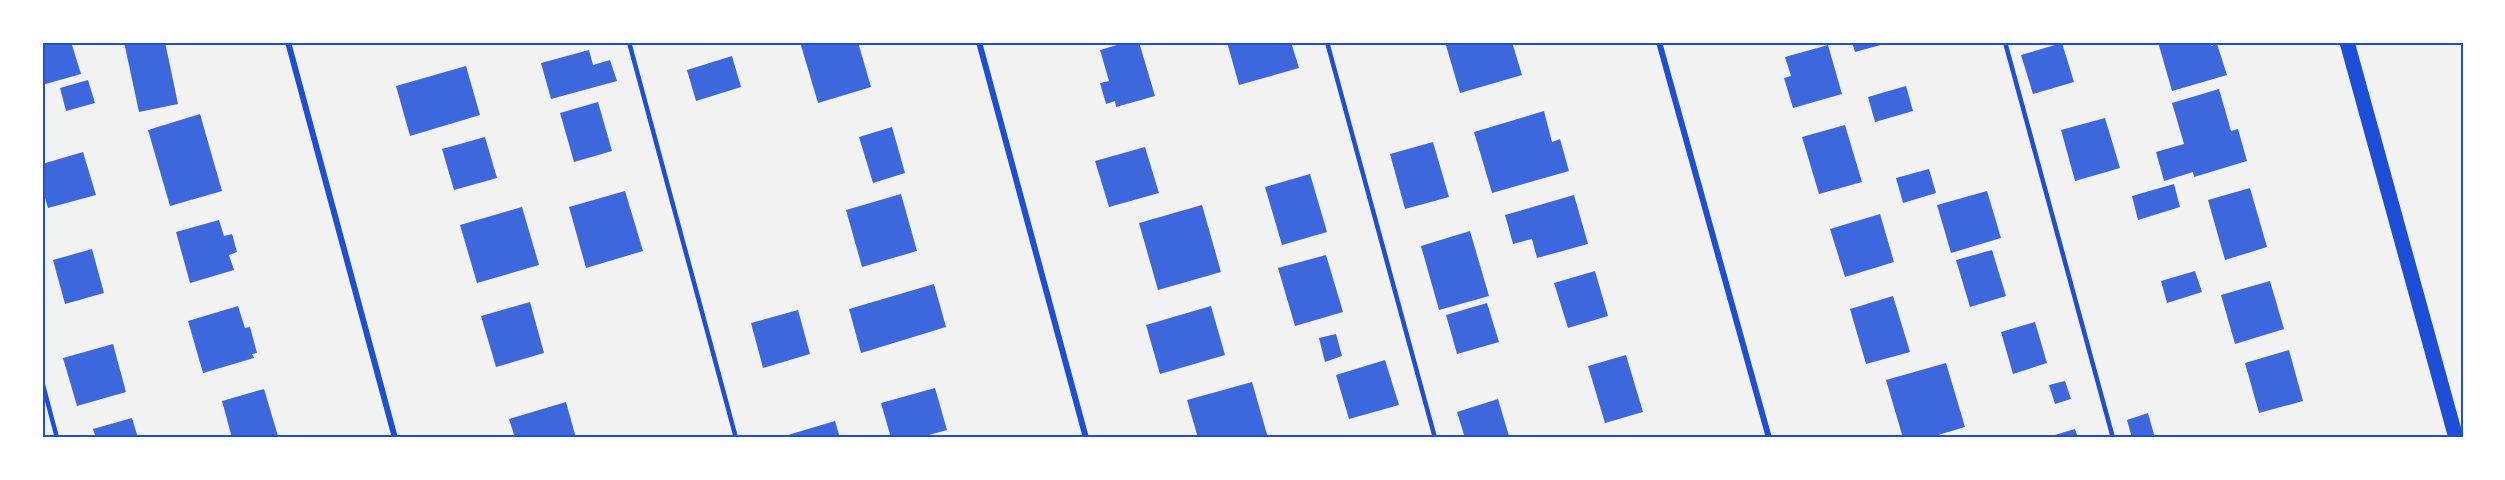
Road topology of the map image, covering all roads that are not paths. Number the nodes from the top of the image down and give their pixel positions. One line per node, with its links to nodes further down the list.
1 (288, 42): 10 (street)
2 (629, 42): 11 (lane)
3 (979, 42): 12 (street)
4 (1327, 42): 13 (lane)
5 (1659, 42): 14 (street)
6 (2005, 42): 15 (lane)
7 (2347, 42): 16 (main road)
8 (42, 381): 9 (lane)
9 (57, 438)
10 (395, 438)
11 (736, 438)
12 (1086, 438)
13 (1435, 438)
14 (1769, 438)
15 (2113, 438)
16 (2456, 438)

